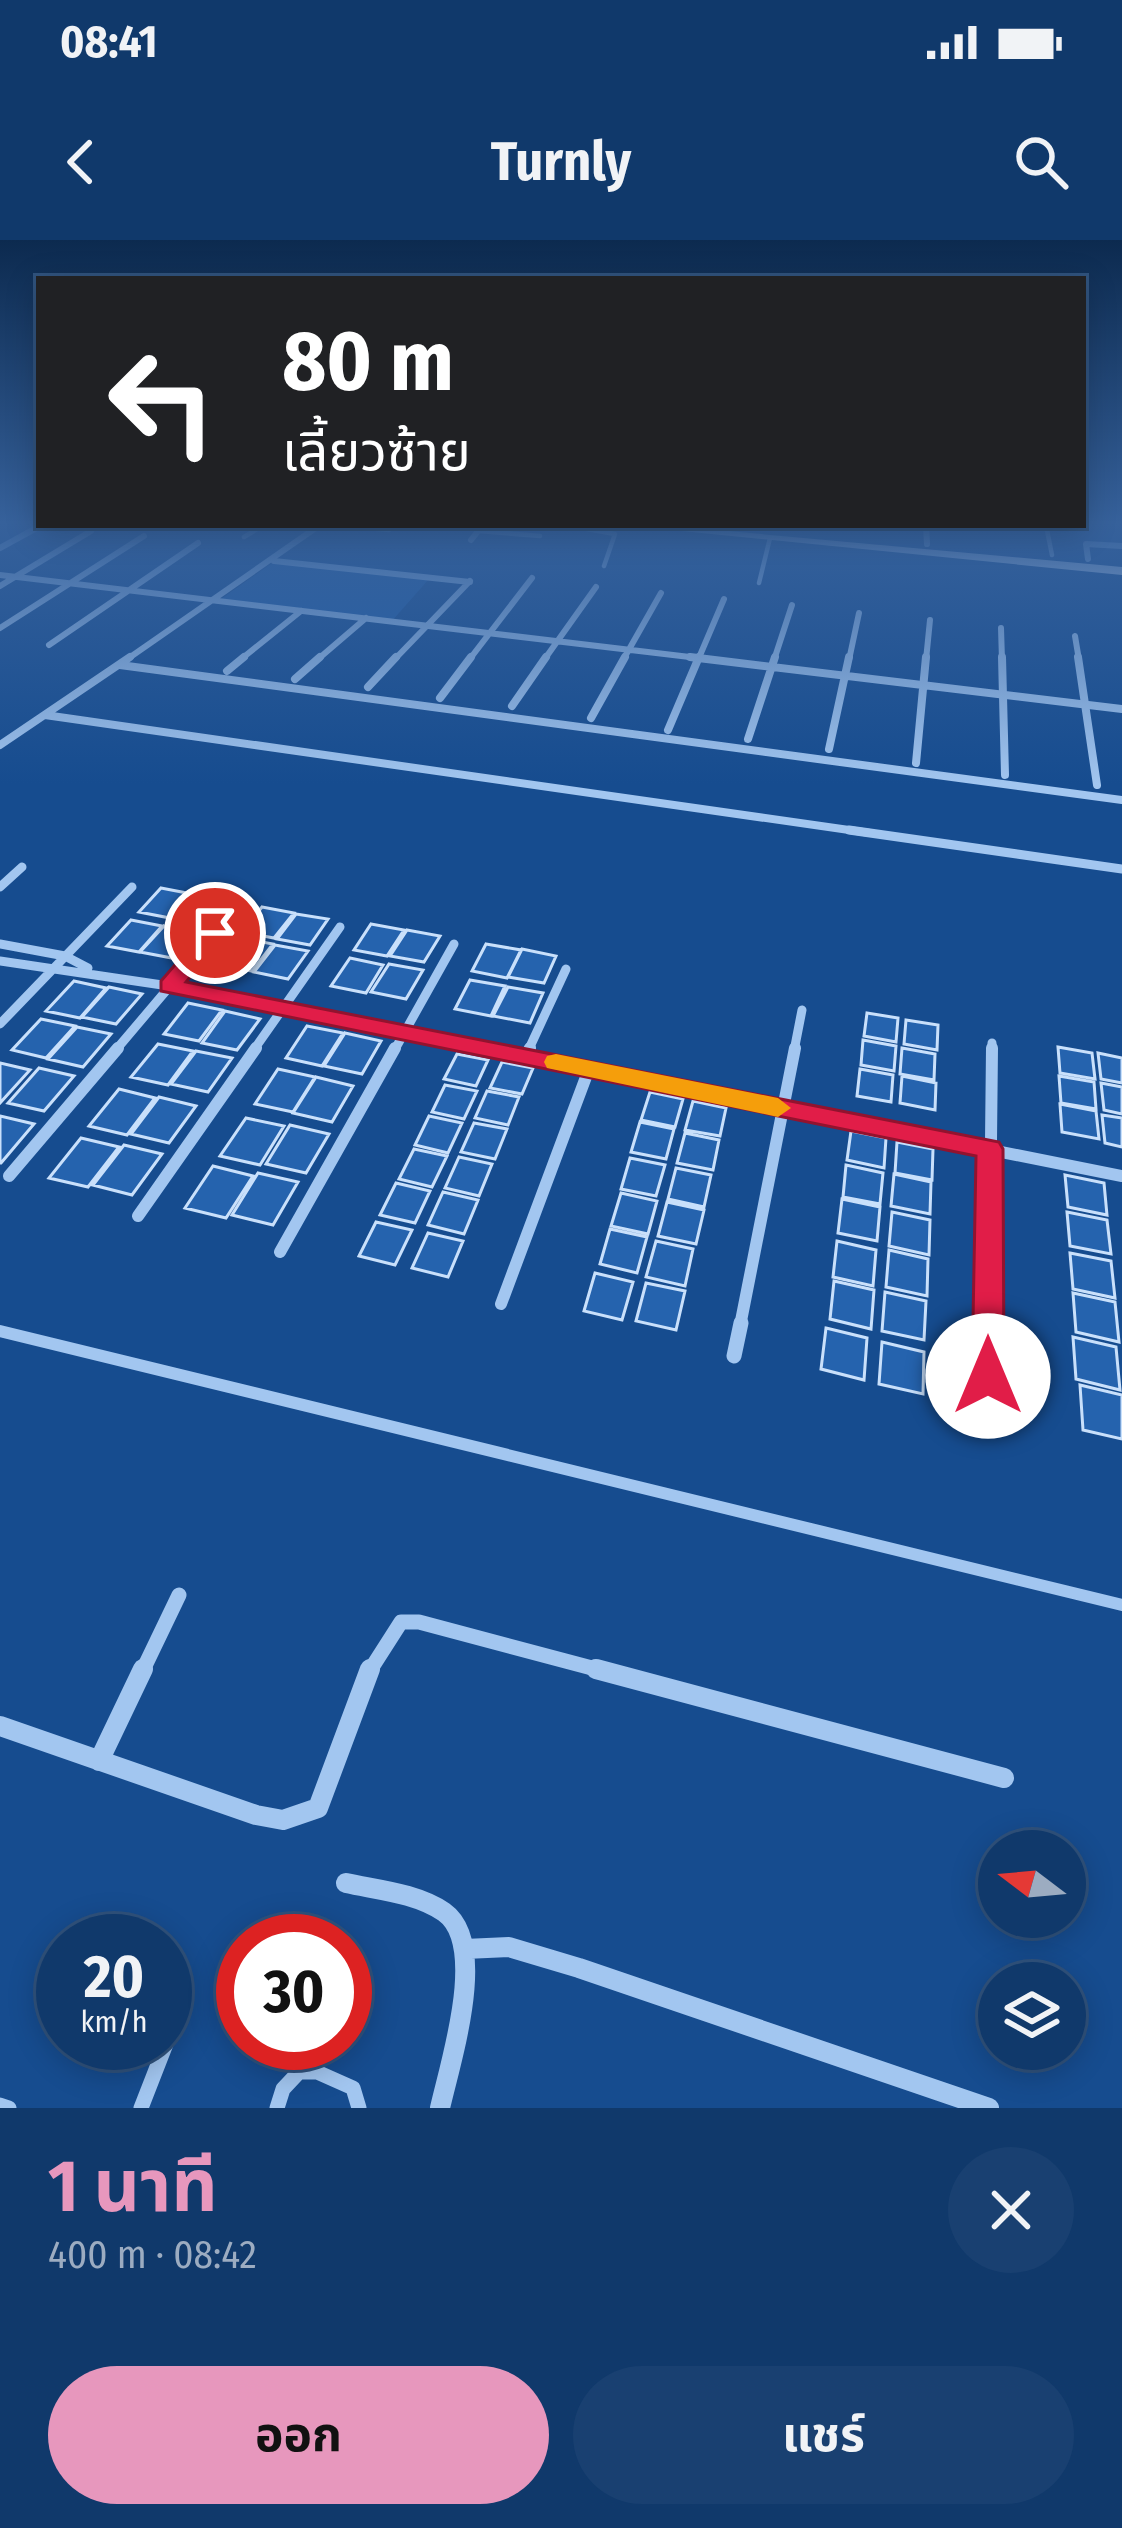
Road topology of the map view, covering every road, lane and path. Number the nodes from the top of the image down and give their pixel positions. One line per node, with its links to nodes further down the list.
1 (30, 609): 16 (street)
2 (101, 609): 21 (street)
3 (202, 609): 24 (street)
4 (286, 609): 11 (street)
5 (442, 609): 15 (street)
6 (509, 609): 18 (street)
7 (581, 609): 20 (street)
8 (652, 609): 22 (street)
9 (720, 609): 23 (street)
10 (791, 609): 25 (street)
11 (302, 611): 13 (street); 26 (street)
12 (860, 613): 27 (street)
13 (366, 618): 15 (street); 28 (street)
14 (930, 620): 29 (street)
15 (429, 624): 18 (street); 30 (street)
16 (0, 628)
17 (1001, 628): 31 (street)
18 (490, 634): 20 (street); 32 (street)
19 (1075, 636): 33 (street)
20 (558, 642): 22 (street); 34 (street)
21 (49, 645)
22 (628, 651): 23 (street); 37 (street)
23 (699, 659): 25 (street); 38 (street)
24 (120, 664): 36 (street); 45 (street)
25 (772, 668): 27 (street); 39 (street)
26 (227, 671)
27 (846, 676): 29 (street); 41 (street)
28 (295, 679)
29 (924, 686): 31 (street); 42 (street)
30 (368, 687)
31 (1004, 696): 33 (street); 43 (street)
32 (440, 698)
33 (1086, 705): 35 (street); 44 (street)
34 (512, 706)
35 (1122, 710)
36 (45, 715): 40 (street); 47 (street)
37 (591, 718)
38 (668, 730)
39 (748, 739)
40 (0, 745)
41 (829, 749)
42 (916, 763)
43 (1005, 775)
44 (1097, 785)
45 (1122, 800)
46 (22, 868): 48 (street)
47 (1122, 869)
48 (0, 887)
49 (132, 887): 54 (street)
50 (237, 907): 59 (street)
51 (340, 927): 60 (street)
52 (0, 944): 54 (street)
53 (454, 944): 63 (street)
54 (65, 956): 57 (street); 58 (street)
55 (0, 961): 57 (street)
56 (566, 969): 65 (street)
57 (51, 971): 58 (street); 62 (street)
58 (94, 972): 59 (street)
59 (170, 986): 60 (street); 69 (street)
60 (283, 1009): 63 (street); 71 (street)
61 (802, 1010): 67 (street)
62 (0, 1024)
63 (406, 1032): 65 (street); 72 (street)
64 (992, 1043): 68 (street)
65 (526, 1056): 66 (street)
66 (589, 1069): 67 (street); 73 (street)
67 (782, 1109): 68 (street); 75 (street)
68 (989, 1149): 70 (street); 76 (street)
69 (9, 1176)
70 (1122, 1176)
71 (138, 1216)
72 (280, 1252)
73 (501, 1304)
74 (0, 1330): 78 (lane)
75 (734, 1356)
76 (988, 1421)
77 (178, 1595): 80 (street)
78 (1122, 1605)
79 (0, 1726): 80 (street)
80 (99, 1760): 81 (street)
81 (1004, 1778)
82 (346, 1882): 83 (street)
83 (465, 1949): 90 (street); 91 (street)
84 (156, 2070): 87 (lane)
85 (0, 2104): 86 (lane)
86 (9, 2108)
87 (141, 2108)
88 (277, 2108): 89 (lane)
89 (359, 2108)
90 (440, 2108)
91 (989, 2108)

